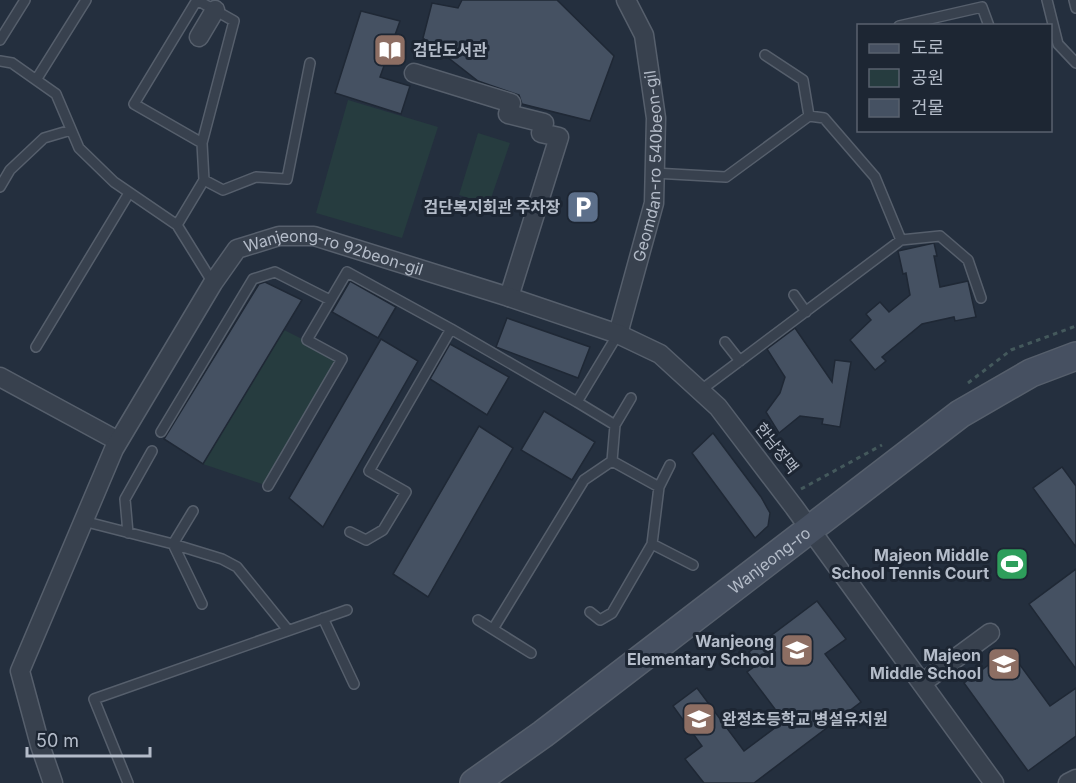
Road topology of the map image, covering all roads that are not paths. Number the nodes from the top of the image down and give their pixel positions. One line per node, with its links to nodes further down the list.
1 (25, 0): 14 (lane)
2 (86, 0): 21 (lane)
3 (626, 0): 25 (street, Geomdan-ro 540beon-gil)
4 (1047, 0): 12 (lane)
5 (1074, 0): 6 (lane)
6 (1076, 9)
7 (215, 10): 13 (street); 24 (lane); 24 (lane)
8 (951, 14): 9 (lane); 10 (lane); 11 (lane)
9 (907, 24)
10 (953, 24)
11 (988, 24)
12 (1051, 24)
13 (199, 37)
14 (0, 40)
15 (1054, 44): 19 (lane)
16 (765, 55): 22 (lane)
17 (0, 61): 21 (lane)
18 (310, 63): 26 (lane)
19 (1076, 63)
20 (414, 73): 33 (street)
21 (36, 80): 23 (lane)
22 (809, 116): 25 (lane); 30 (lane)
23 (71, 130): 27 (lane); 28 (lane)
24 (202, 143): 26 (lane)
25 (654, 173): 38 (street, Geomdan-ro 540beon-gil)
26 (204, 180): 29 (lane)
27 (0, 187)
28 (129, 193): 29 (lane); 40 (lane)
29 (177, 225): 31 (lane)
30 (901, 240): 34 (lane); 36 (lane)
31 (213, 284): 33 (street, Wanjeong-ro 92beon-gil); 49 (street, Wanjeong-ro 92beon-gil)
32 (794, 295): 36 (lane)
33 (509, 297): 38 (street, Wanjeong-ro 92beon-gil)
34 (981, 298)
35 (330, 300): 37 (lane); 48 (lane); 53 (lane)
36 (806, 312): 42 (lane)
37 (451, 329): 46 (lane); 58 (lane)
38 (618, 334): 44 (street, Wanjeong-ro 92beon-gil); 46 (lane)
39 (725, 342): 42 (lane)
40 (36, 347)
41 (1076, 356): 55 (main road, Wanjeong-ro)
42 (740, 361): 44 (lane)
43 (0, 377): 49 (street)
44 (701, 390): 55 (street, Wanjeong-ro 92beon-gil)
45 (631, 398): 47 (lane)
46 (577, 402): 47 (lane)
47 (615, 425): 51 (lane)
48 (161, 432)
49 (118, 441): 57 (street, Wanjeong-ro 92beon-gil)
50 (152, 451): 59 (lane)
51 (612, 461): 54 (lane); 68 (lane)
52 (670, 465): 54 (lane)
53 (268, 486)
54 (659, 487): 61 (lane)
55 (800, 509): 72 (street, Wanjeong-ro 92beon-gil); 77 (main road, Wanjeong-ro)
56 (193, 511): 60 (lane)
57 (83, 521): 59 (lane); 75 (street, Wanjeong-ro 92beon-gil)
58 (350, 532)
59 (128, 533): 60 (lane)
60 (173, 544): 63 (lane); 69 (lane)
61 (652, 544): 62 (lane); 65 (lane)
62 (693, 565)
63 (201, 604)
64 (347, 610): 66 (lane)
65 (590, 612)
66 (323, 618): 69 (lane); 73 (lane)
67 (478, 620): 68 (lane)
68 (493, 629): 71 (lane)
69 (288, 630): 76 (lane)
70 (990, 633): 72 (street)
71 (531, 653)
72 (922, 683): 78 (street, Wanjeong-ro 92beon-gil)
73 (354, 684)
74 (1076, 779): 79 (street)
75 (53, 783)
76 (128, 783)
77 (474, 783)
78 (994, 783)
79 (1068, 783)

